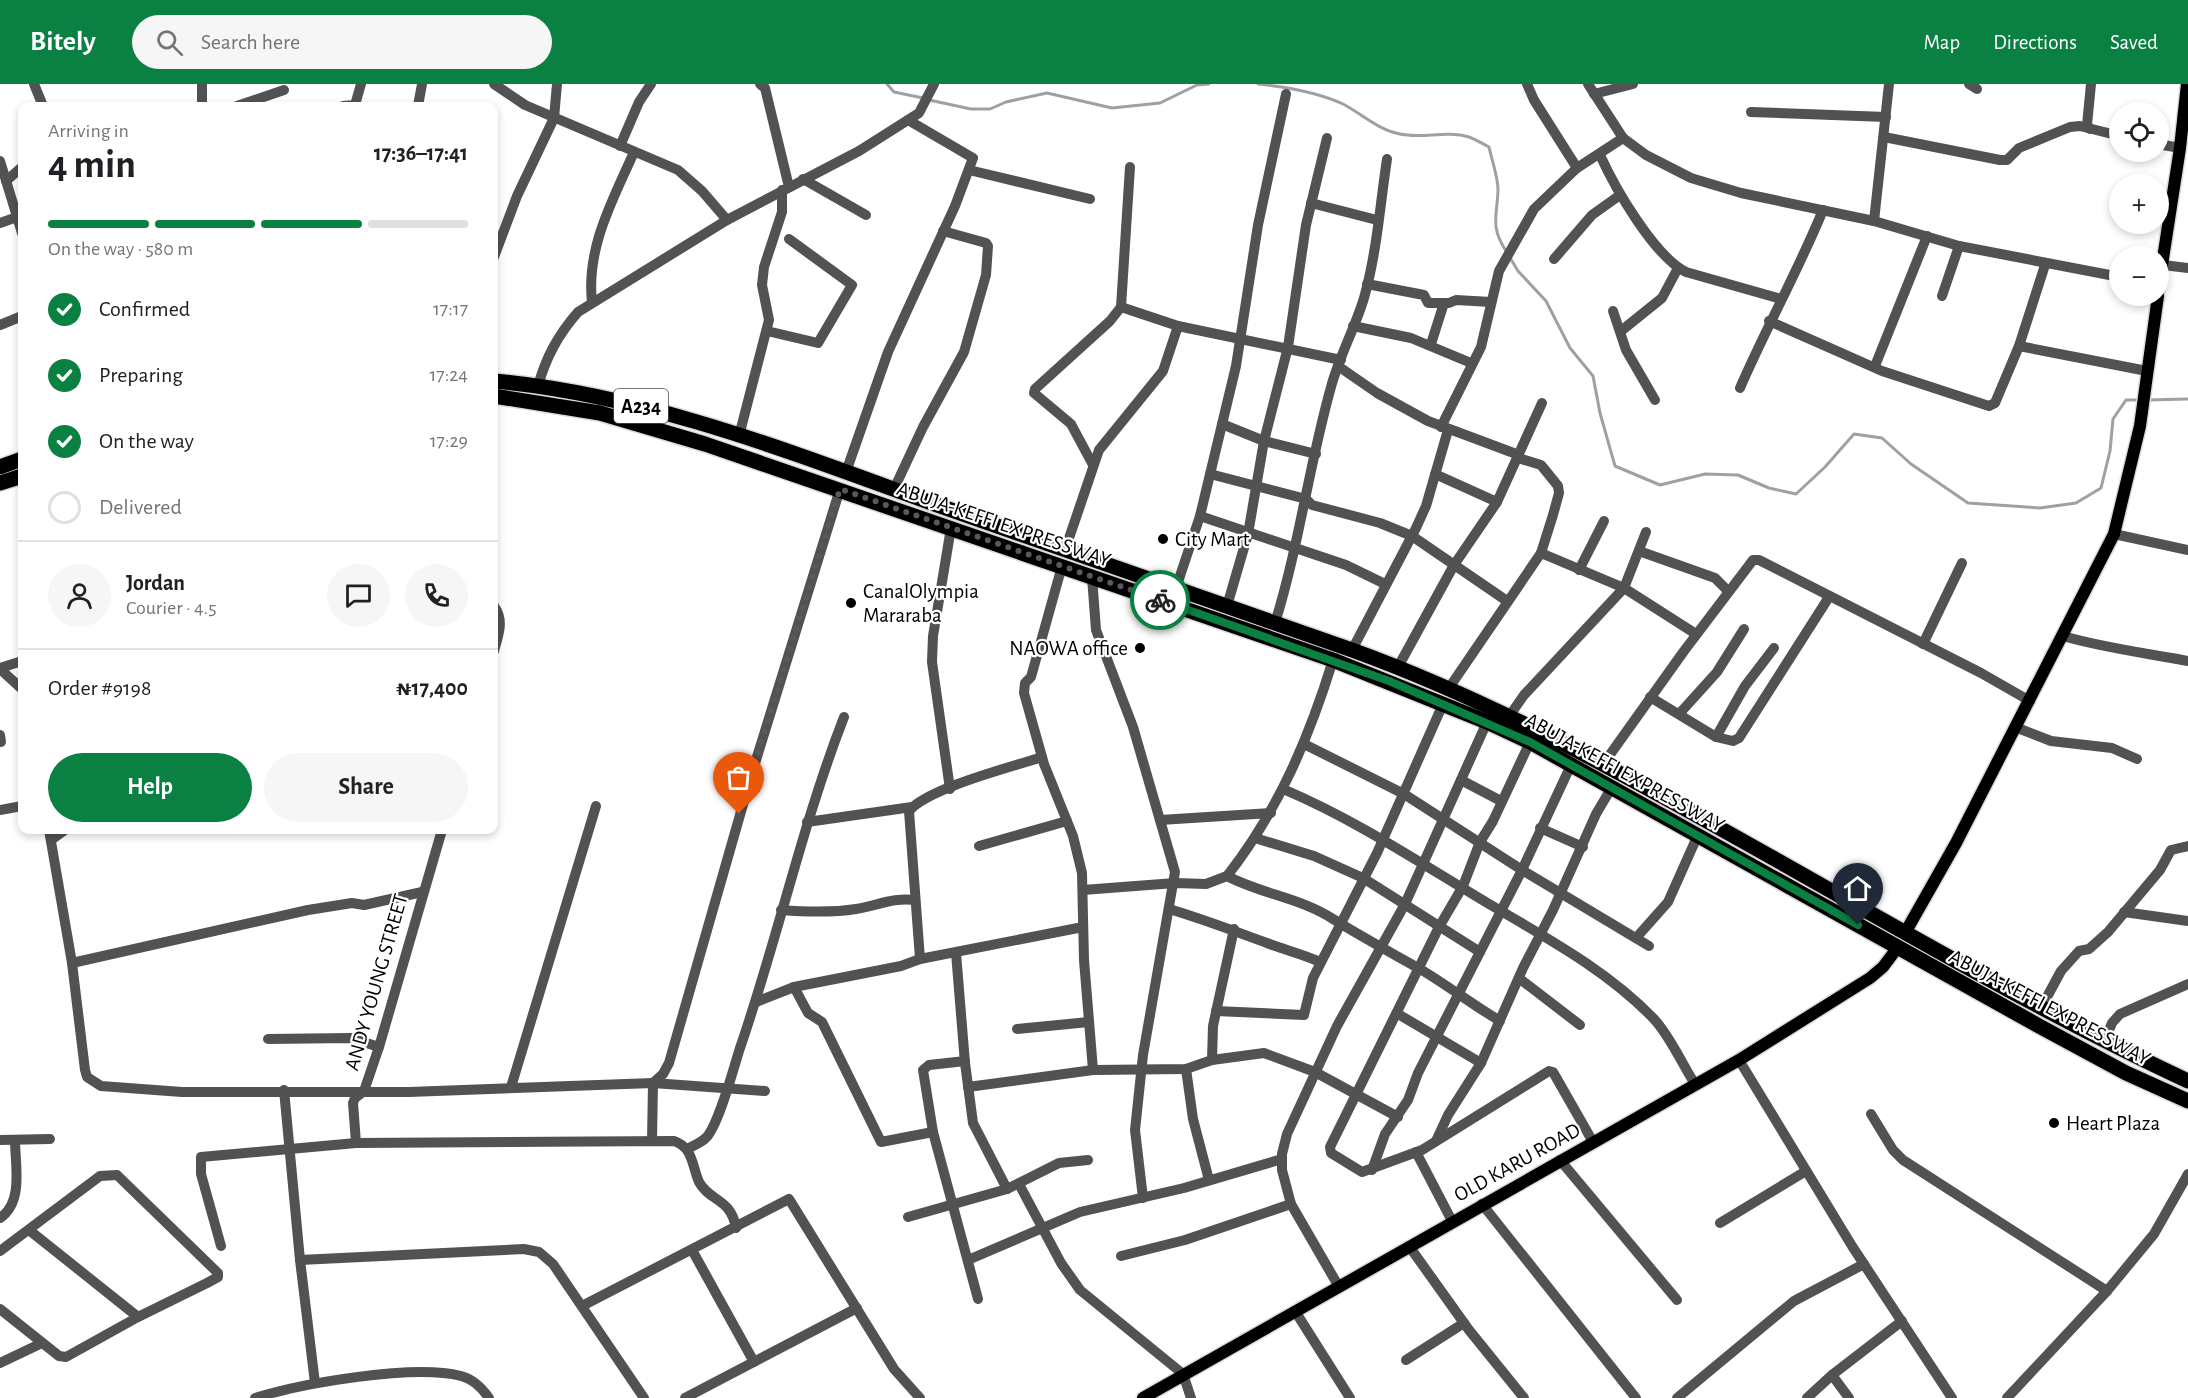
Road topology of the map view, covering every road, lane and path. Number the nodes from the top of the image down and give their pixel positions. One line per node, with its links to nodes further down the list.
1 (34, 84): 18 (street)
2 (202, 84): 19 (street)
3 (361, 84): 21 (street)
4 (422, 84): 22 (street)
5 (494, 84): 25 (street)
6 (557, 84): 25 (street)
7 (651, 84): 32 (street)
8 (760, 84): 45 (street)
9 (934, 84): 26 (street)
10 (1527, 84): 40 (street)
11 (1633, 84): 15 (street)
12 (1889, 84): 24 (street)
13 (2091, 84): 27 (street)
14 (2187, 84): 34 (main road, OLD KARU ROAD)
15 (1591, 89): 31 (street)
16 (284, 90): 20 (street)
17 (1286, 94): 85 (street)
18 (41, 102)
19 (202, 102)
20 (249, 102)
21 (356, 102)
22 (419, 102)
23 (1751, 112): 24 (street)
24 (1886, 117): 29 (street)
25 (554, 118): 32 (street); 60 (street)
26 (908, 120): 42 (street); 43 (street)
27 (2090, 129): 28 (street); 29 (street)
28 (2109, 133)
29 (1884, 137): 55 (street)
30 (1327, 138): 48 (street)
31 (1623, 138): 36 (street); 49 (street)
32 (620, 146): 35 (street)
33 (2169, 146): 34 (street)
34 (2181, 148): 62 (main road, OLD KARU ROAD)
35 (634, 152): 53 (street); 72 (street)
36 (1600, 155): 40 (street); 46 (street)
37 (1387, 159): 54 (street)
38 (0, 161): 44 (street)
39 (1131, 167): 76 (street)
40 (1577, 168): 73 (street)
41 (18, 170): 44 (street)
42 (969, 170): 47 (street); 57 (street)
43 (803, 179): 45 (street); 50 (street)
44 (6, 181): 51 (street)
45 (786, 188): 53 (street); 83 (street)
46 (1620, 195): 63 (street); 66 (street)
47 (1090, 199)
48 (1311, 203): 54 (street); 88 (street)
49 (1823, 210): 55 (street); 71 (street)
50 (866, 215)
51 (17, 217): 52 (street); 56 (street)
52 (18, 220)
53 (727, 220): 72 (street)
54 (1377, 220): 69 (street)
55 (1874, 221): 58 (street)
56 (0, 223)
57 (943, 231): 108 (street); 115 (street)
58 (1927, 236): 61 (street); 91 (street)
59 (789, 239): 83 (street)
60 (498, 246)
61 (1959, 246): 64 (street); 70 (street)
62 (2166, 246)
63 (1554, 259)
64 (2045, 265): 68 (street); 87 (street)
65 (2169, 266): 67 (street)
66 (1678, 268): 71 (street); 84 (street)
67 (2188, 268)
68 (2109, 276)
69 (1367, 284): 74 (street); 82 (street)
70 (1942, 296)
71 (1781, 298): 79 (street)
72 (592, 302): 94 (street)
73 (1491, 302): 74 (street); 90 (street)
74 (1444, 303): 86 (street)
75 (2157, 306): 92 (main road, OLD KARU ROAD)
76 (1121, 307): 81 (street); 106 (street)
77 (1613, 311): 84 (street)
78 (18, 318): 80 (street)
79 (1769, 321): 91 (street); 95 (street)
80 (0, 325)
81 (1178, 326): 85 (street); 106 (street)
82 (1353, 326): 86 (street); 89 (street)
83 (767, 331): 101 (street)
84 (1621, 332): 97 (street)
85 (1241, 338): 88 (street); 99 (street)
86 (1431, 345): 90 (street)
87 (2019, 346): 91 (street); 92 (street)
88 (1288, 347): 89 (street); 102 (street)
89 (1340, 363): 100 (street); 103 (street)
90 (1471, 363): 100 (street)
91 (1875, 366)
92 (2147, 371): 123 (main road, OLD KARU ROAD)
93 (498, 381): 94 (highway, ABUJA-KEFFI EXPRESSWAY / A234)
94 (538, 386): 101 (highway, ABUJA-KEFFI EXPRESSWAY / A234)
95 (1740, 388)
96 (498, 397): 114 (highway, ABUJA-KEFFI EXPRESSWAY / A234)
97 (1655, 400)
98 (1542, 403): 104 (street)
99 (1221, 424): 102 (street); 109 (street)
100 (1444, 429): 104 (street); 110 (street)
101 (739, 436): 108 (highway, ABUJA-KEFFI EXPRESSWAY / A234)
102 (1264, 441): 103 (street); 113 (street)
103 (1316, 454): 116 (street)
104 (1519, 456): 117 (street); 129 (street)
105 (18, 460): 107 (highway)
106 (1093, 465): 126 (street)
107 (0, 467)
108 (846, 472): 115 (highway, ABUJA-KEFFI EXPRESSWAY / A234)
109 (1210, 474): 113 (street); 118 (street)
110 (1435, 474): 117 (street); 124 (street)
111 (18, 477): 112 (highway)
112 (0, 483)
113 (1256, 484): 116 (street); 122 (street)
114 (840, 489): 120 (highway, ABUJA-KEFFI EXPRESSWAY / A234); 254 (street)
115 (894, 489): 126 (highway, ABUJA-KEFFI EXPRESSWAY / A234)
116 (1306, 499): 124 (street); 125 (street)
117 (1497, 502): 132 (street)
118 (1200, 516): 122 (street); 136 (street)
119 (1604, 521): 133 (street)
120 (951, 528): 131 (highway, ABUJA-KEFFI EXPRESSWAY / A234); 175 (street)
121 (1646, 532): 128 (street)
122 (1248, 534): 125 (street); 141 (street)
123 (2114, 534): 127 (street); 147 (main road, OLD KARU ROAD)
124 (1412, 536): 132 (street); 135 (street)
125 (1295, 549): 135 (street); 143 (street)
126 (1065, 550): 136 (highway, ABUJA-KEFFI EXPRESSWAY / A234)
127 (2188, 550)
128 (1639, 551): 137 (street); 138 (street)
129 (1541, 553): 133 (street); 140 (street)
130 (1962, 563): 148 (street)
131 (1062, 566): 134 (highway, ABUJA-KEFFI EXPRESSWAY / A234); 169 (street)
132 (1454, 566): 140 (street); 154 (street)
133 (1579, 570): 137 (street)
134 (1092, 577): 151 (highway, ABUJA-KEFFI EXPRESSWAY / A234); 185 (street)
135 (1386, 584): 150 (street)
136 (1176, 588): 141 (highway, ABUJA-KEFFI EXPRESSWAY / A234)
137 (1624, 588): 146 (street); 162 (street)
138 (1728, 591): 139 (street); 146 (street)
139 (1829, 597): 148 (street); 166 (street)
140 (1508, 601): 157 (street)
141 (1227, 606): 143 (highway, ABUJA-KEFFI EXPRESSWAY / A234)
142 (498, 612): 145 (street)
143 (1275, 622): 150 (highway, ABUJA-KEFFI EXPRESSWAY / A234)
144 (1744, 629): 161 (street)
145 (498, 634)
146 (1696, 634): 158 (street)
147 (2063, 636): 152 (street); 159 (main road, OLD KARU ROAD)
148 (1923, 644): 159 (street)
149 (1774, 648): 166 (street)
150 (1352, 650): 154 (highway, ABUJA-KEFFI EXPRESSWAY / A234)
151 (1333, 660): 160 (highway, ABUJA-KEFFI EXPRESSWAY / A234); 168 (street)
152 (2188, 661)
153 (18, 662): 155 (street)
154 (1398, 667): 157 (highway, ABUJA-KEFFI EXPRESSWAY / A234)
155 (0, 669): 156 (street)
156 (18, 685)
157 (1449, 688): 162 (highway, ABUJA-KEFFI EXPRESSWAY / A234)
158 (1650, 697): 161 (street); 171 (street)
159 (2030, 701): 165 (main road, OLD KARU ROAD)
160 (1443, 704): 164 (highway, ABUJA-KEFFI EXPRESSWAY / A234); 177 (street)
161 (1680, 713): 166 (street)
162 (1510, 716): 171 (highway, ABUJA-KEFFI EXPRESSWAY / A234)
163 (844, 717): 187 (street)
164 (1487, 722): 167 (highway, ABUJA-KEFFI EXPRESSWAY / A234); 173 (street)
165 (2014, 728): 170 (street); 220 (main road, OLD KARU ROAD)
166 (1716, 737)
167 (1530, 742): 172 (highway, ABUJA-KEFFI EXPRESSWAY / A234); 178 (street)
168 (1304, 744): 176 (street); 177 (street)
169 (1042, 757): 175 (street); 186 (street)
170 (2137, 759)
171 (1604, 764): 220 (highway, ABUJA-KEFFI EXPRESSWAY / A234)
172 (1571, 765): 174 (highway, ABUJA-KEFFI EXPRESSWAY / A234); 188 (street)
173 (1461, 780): 178 (street); 184 (street)
174 (1612, 787): 191 (highway, ABUJA-KEFFI EXPRESSWAY / A234); 197 (street)
175 (950, 789): 181 (street)
176 (1283, 789): 183 (street); 193 (street)
177 (1404, 794): 184 (street); 193 (street)
178 (1501, 801): 194 (street)
179 (596, 806): 256 (street)
180 (18, 807): 182 (street)
181 (912, 807): 187 (street); 207 (street)
182 (0, 810)
183 (1271, 813): 185 (street); 192 (street)
184 (1443, 819): 194 (street); 198 (street)
185 (1160, 820): 202 (street)
186 (1067, 821): 195 (street); 204 (street)
187 (807, 822): 210 (street)
188 (1540, 828): 197 (street); 199 (street)
189 (441, 834): 205 (street, ANDY YOUNG STREET)
190 (50, 835): 227 (street)
191 (1697, 837): 219 (street); 220 (highway, ABUJA-KEFFI EXPRESSWAY / A234)
192 (1255, 838): 200 (street); 201 (street)
193 (1383, 838): 198 (street); 201 (street)
194 (1480, 842): 199 (street); 203 (street)
195 (979, 846)
196 (2188, 846): 212 (street)
197 (1583, 847): 206 (street)
198 (1423, 863): 203 (street); 208 (street)
199 (1522, 870): 206 (street); 211 (street)
200 (1227, 876): 202 (street); 214 (street)
201 (1363, 878): 208 (street); 214 (street)
202 (1175, 883): 204 (street); 209 (street)
203 (1463, 886): 211 (street); 216 (street)
204 (1083, 890): 215 (street)
205 (422, 892): 227 (street); 244 (street, ANDY YOUNG STREET)
206 (1561, 892): 218 (street); 219 (street)
207 (915, 900): 210 (street); 225 (street)
208 (1405, 904): 216 (street); 222 (street)
209 (1169, 909): 217 (street); 251 (street)
210 (781, 910): 233 (street)
211 (1501, 911): 218 (street); 223 (street)
212 (2124, 912): 213 (street); 234 (street)
213 (2188, 921)
214 (1339, 923): 222 (street); 226 (street)
215 (1083, 927): 224 (street); 238 (street)
216 (1439, 927): 223 (street); 228 (street)
217 (1234, 929): 226 (street); 235 (street)
218 (1541, 932): 229 (street); 255 (street)
219 (1636, 938): 221 (street)
220 (1901, 940): 234 (highway, ABUJA-KEFFI EXPRESSWAY / A234); 246 (main road, OLD KARU ROAD); 263 (highway, ABUJA-KEFFI EXPRESSWAY / A234)
221 (1649, 946)
222 (1379, 948): 228 (street); 252 (street)
223 (1480, 952): 232 (street)
224 (956, 953): 225 (street); 247 (street)
225 (920, 959): 231 (street)
226 (1320, 962): 235 (street)
227 (72, 963): 259 (street)
228 (1419, 969): 232 (street); 236 (street)
229 (1520, 980): 237 (street); 239 (street)
230 (2188, 984): 243 (street)
231 (794, 987): 233 (street); 266 (street)
232 (1457, 993): 237 (street); 241 (street)
233 (756, 1002): 257 (street)
234 (2041, 1008): 243 (highway, ABUJA-KEFFI EXPRESSWAY / A234)
235 (1216, 1011): 245 (street)
236 (1398, 1014): 241 (street); 262 (street)
237 (1500, 1021): 248 (street)
238 (1089, 1022): 240 (street); 250 (street)
239 (1580, 1025)
240 (1017, 1029)
241 (1437, 1037): 248 (street); 265 (street)
242 (268, 1039): 244 (street)
243 (2104, 1042): 253 (highway, ABUJA-KEFFI EXPRESSWAY / A234)
244 (379, 1047): 260 (street, ANDY YOUNG STREET)
245 (1212, 1060): 249 (street); 252 (street)
246 (1739, 1060): 255 (main road, OLD KARU ROAD); 281 (street)
247 (965, 1061): 258 (street); 266 (street)
248 (1481, 1063): 271 (street)
249 (1186, 1069): 251 (street); 283 (street)
250 (1093, 1070): 251 (street); 258 (street)
251 (1141, 1071): 286 (street)
252 (1315, 1072): 262 (street); 277 (street)
253 (2188, 1081)
254 (653, 1083): 256 (street); 257 (street); 270 (street)
255 (1695, 1084): 272 (main road, OLD KARU ROAD)
256 (511, 1087): 260 (street)
257 (727, 1087): 261 (street); 275 (street)
258 (968, 1087): 285 (street)
259 (284, 1090): 260 (street); 274 (street)
260 (364, 1091): 273 (street, ANDY YOUNG STREET)
261 (765, 1091)
262 (1356, 1095): 265 (street); 280 (street)
263 (2188, 1101)
264 (1871, 1114): 306 (street)
265 (1398, 1117): 280 (street)
266 (933, 1132): 289 (street)
267 (51, 1139): 269 (street)
268 (0, 1140): 269 (street)
269 (15, 1140): 291 (street)
270 (652, 1141): 273 (street); 275 (street)
271 (1436, 1142): 272 (street); 276 (street)
272 (1593, 1142): 279 (main road, OLD KARU ROAD)
273 (356, 1143): 274 (street)
274 (288, 1147): 297 (street); 302 (street)
275 (687, 1149): 294 (street)
276 (1416, 1152): 280 (street); 292 (street)
277 (1282, 1159): 283 (street); 287 (street)
278 (1088, 1160): 284 (street)
279 (1560, 1160): 288 (main road, OLD KARU ROAD); 308 (street)
280 (1372, 1170)
281 (1806, 1171): 293 (street); 304 (street)
282 (2188, 1173): 306 (street)
283 (1209, 1180): 286 (street)
284 (1018, 1184): 285 (street); 296 (street)
285 (1007, 1189): 289 (street)
286 (1143, 1198): 296 (street)
287 (1291, 1204): 301 (street); 305 (street)
288 (1482, 1204): 292 (main road, OLD KARU ROAD); 332 (street)
289 (953, 1206): 290 (street); 303 (street)
290 (908, 1217)
291 (0, 1218)
292 (1452, 1221): 298 (main road, OLD KARU ROAD)
293 (1720, 1223)
294 (736, 1228): 299 (street); 310 (street)
295 (29, 1230): 300 (street); 313 (street); 313 (street)
296 (1043, 1230): 303 (street); 320 (street)
297 (221, 1246)
298 (1409, 1246): 305 (main road, OLD KARU ROAD); 315 (street)
299 (692, 1250): 309 (street); 318 (street)
300 (0, 1251)
301 (1121, 1256)
302 (300, 1260): 309 (street); 322 (street)
303 (968, 1260): 307 (street)
304 (1864, 1264): 314 (street); 333 (street)
305 (1339, 1287): 312 (main road, OLD KARU ROAD)
306 (2107, 1291): 337 (street)
307 (978, 1299)
308 (1677, 1300)
309 (582, 1306): 325 (street)
310 (857, 1308): 318 (street); 327 (street)
311 (0, 1309): 316 (street)
312 (1295, 1311): 320 (main road, OLD KARU ROAD); 330 (street)
313 (138, 1317): 316 (street)
314 (1902, 1322): 321 (street); 336 (street)
315 (1464, 1323): 317 (street); 331 (street)
316 (42, 1343): 319 (street)
317 (1406, 1360)
318 (754, 1362): 326 (street)
319 (0, 1363)
320 (1183, 1374): 328 (main road, OLD KARU ROAD); 329 (street)
321 (1832, 1375): 334 (street); 335 (street)
322 (315, 1383): 323 (street); 324 (street)
323 (255, 1398)
324 (489, 1398)
325 (644, 1398)
326 (685, 1398)
327 (920, 1398)
328 (1143, 1398)
329 (1191, 1398)
330 (1350, 1398)
331 (1524, 1398)
332 (1636, 1398)
333 (1677, 1398)
334 (1807, 1398)
335 (1849, 1398)
336 (1952, 1398)
337 (2007, 1398)

